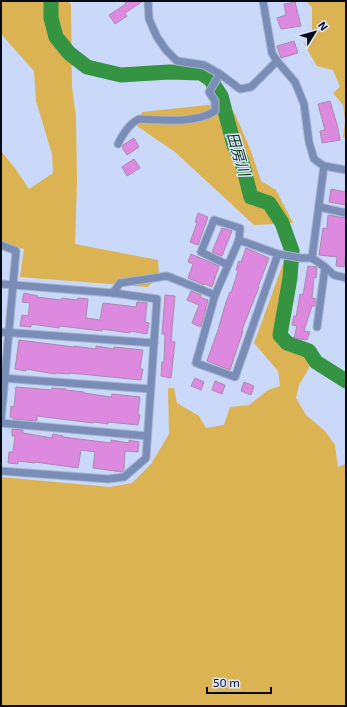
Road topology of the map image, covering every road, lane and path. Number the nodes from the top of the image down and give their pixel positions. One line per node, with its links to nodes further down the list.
1 (148, 1): 4 (street)
2 (263, 1): 3 (street)
3 (277, 61): 4 (street); 6 (street)
4 (219, 76): 5 (street)
5 (118, 144)
6 (324, 166): 7 (street); 8 (street)
7 (346, 170)
8 (319, 207): 9 (street); 13 (street)
9 (346, 213)
10 (239, 240): 12 (street); 14 (street); 14 (street)
11 (1, 245): 18 (street)
12 (281, 254): 13 (street); 20 (street)
13 (312, 258): 15 (street)
14 (228, 265): 20 (street)
15 (326, 267): 16 (street); 21 (street)
16 (346, 278)
17 (1, 284): 18 (street)
18 (12, 285): 19 (street); 23 (street)
19 (113, 293): 20 (street); 24 (street)
20 (215, 295)
21 (317, 327)
22 (1, 332): 23 (street)
23 (9, 333): 24 (street); 25 (street)
24 (154, 343): 26 (street)
25 (3, 378): 26 (street); 27 (street)
26 (150, 390): 28 (street)
27 (1, 422): 28 (street)
28 (147, 436): 29 (street)
29 (1, 471)

